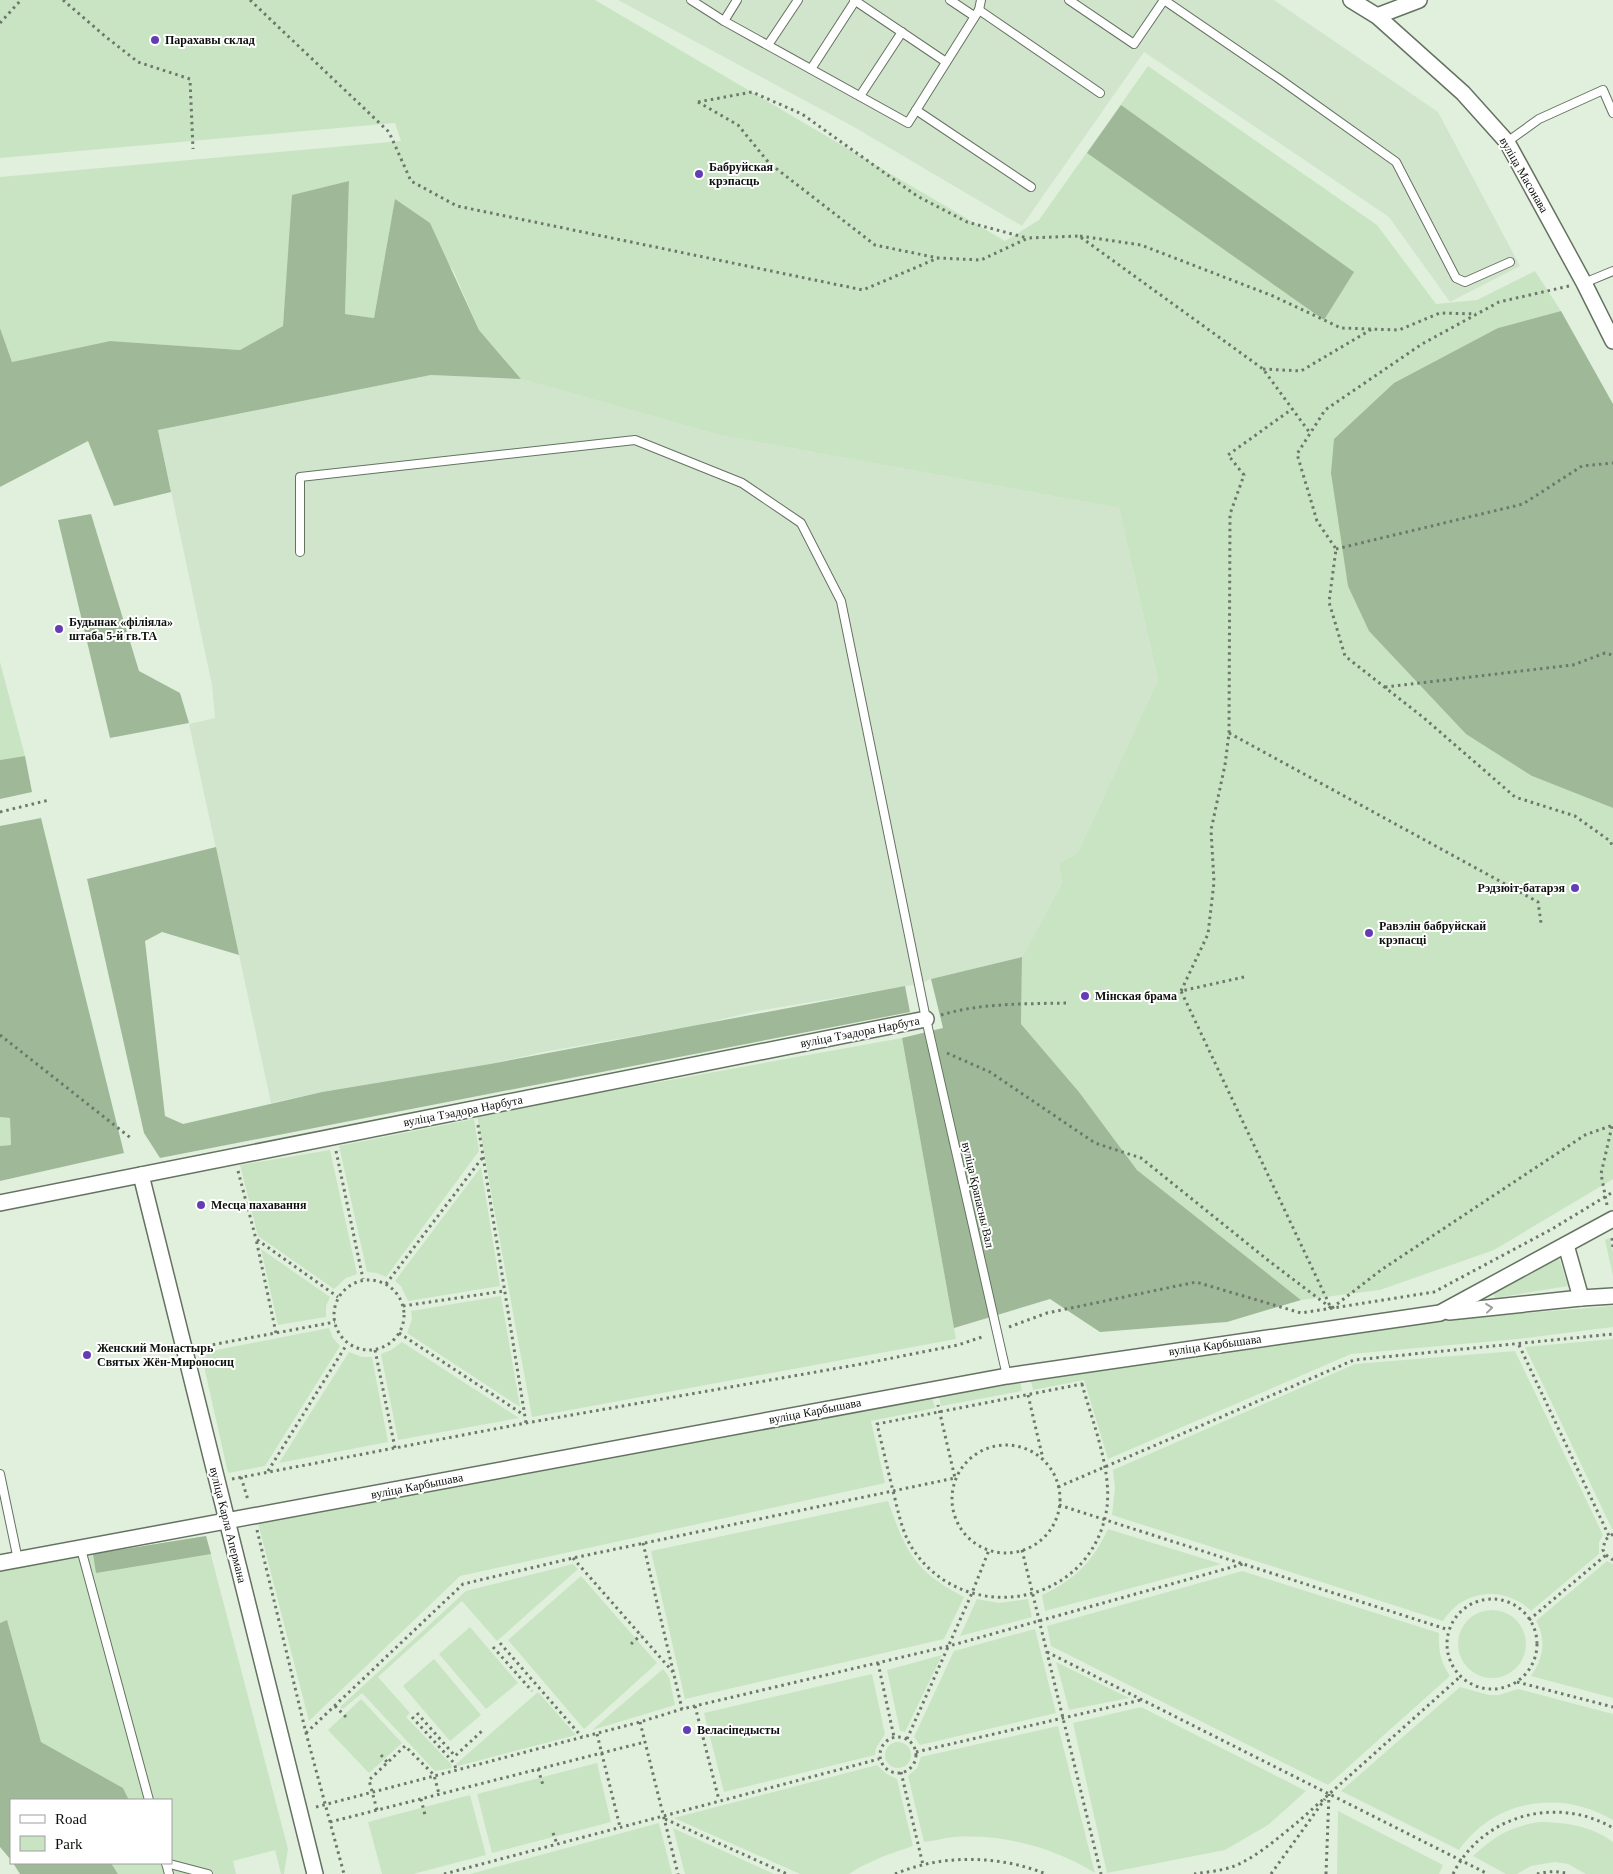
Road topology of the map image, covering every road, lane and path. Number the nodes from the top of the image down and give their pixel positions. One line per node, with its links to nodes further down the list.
1 (21, 0): 17 (path)
2 (63, 0): 27 (path)
3 (250, 0): 31 (path)
4 (690, 0): 16 (lane)
5 (737, 0): 16 (lane)
6 (798, 0): 19 (lane)
7 (855, 0): 18 (lane); 21 (lane)
8 (950, 0): 14 (lane)
9 (981, 0): 14 (lane)
10 (1069, 0): 11 (lane)
11 (1164, 0): 32 (lane)
12 (1351, 0): 15 (street, вуліца Масонава)
13 (1419, 0): 15 (street)
14 (976, 13): 20 (lane); 22 (lane)
15 (1377, 16): 26 (street, вуліца Масонава)
16 (724, 21): 19 (lane)
17 (0, 23)
18 (902, 32): 20 (lane); 23 (lane)
19 (768, 45): 21 (lane)
20 (946, 62): 24 (lane)
21 (811, 69): 23 (lane)
22 (1100, 93)
23 (860, 96): 24 (lane)
24 (916, 110): 28 (lane)
25 (1613, 113): 26 (lane)
26 (1507, 142): 34 (street, вуліца Масонава)
27 (193, 149)
28 (1031, 187)
29 (1079, 236): 30 (path); 36 (path); 38 (path)
30 (1028, 238): 31 (path); 31 (path)
31 (938, 258)
32 (1510, 262)
33 (1613, 271): 34 (lane)
34 (1584, 283): 35 (path); 37 (street, вуліца Масонава)
35 (1476, 314): 36 (path); 40 (path)
36 (1373, 329): 38 (path)
37 (1613, 341)
38 (1263, 369): 39 (path)
39 (1292, 409): 40 (path); 46 (path)
40 (1310, 433): 42 (path)
41 (1613, 463): 42 (path)
42 (1336, 549): 45 (path)
43 (300, 552): 54 (lane, вуліца Крапасны Вал)
44 (1613, 655): 45 (path)
45 (1384, 687): 49 (path)
46 (1228, 733): 50 (path); 52 (path)
47 (49, 800): 48 (path)
48 (0, 812)
49 (1613, 847)
50 (1541, 923)
51 (1244, 976): 52 (path)
52 (1182, 991): 77 (path)
53 (1066, 1003): 54 (path)
54 (926, 1019): 56 (lane, вуліца Крапасны Вал); 63 (street, вуліца Тэадора Нарбута)
55 (0, 1035): 59 (path)
56 (933, 1047): 77 (path); 80 (lane, вуліца Крапасны Вал)
57 (478, 1123): 61 (path)
58 (1613, 1125): 65 (path); 77 (path)
59 (132, 1139)
60 (334, 1144): 70 (path)
61 (483, 1157): 71 (path); 72 (path)
62 (236, 1163): 68 (path)
63 (141, 1175): 66 (street, вуліца Тэадора Нарбута); 102 (street, вуліца Карла Апермана)
64 (1613, 1192): 65 (path)
65 (1605, 1197): 77 (path)
66 (0, 1203)
67 (1613, 1218): 69 (street, вуліца Карбышава)
68 (256, 1239): 74 (path); 81 (path)
69 (1566, 1245): 75 (street); 78 (street, вуліца Карбышава)
70 (363, 1279): 71 (path); 74 (path)
71 (386, 1284): 76 (path)
72 (504, 1290): 76 (path); 93 (path)
73 (1613, 1296): 75 (street)
74 (338, 1297): 79 (path)
75 (1581, 1298): 78 (street, one-way to 75)
76 (403, 1306): 82 (path)
77 (1332, 1308): 80 (path)
78 (1440, 1313): 88 (street, вуліца Карбышава)
79 (335, 1322): 81 (path); 84 (path)
80 (997, 1332): 89 (lane, вуліца Крапасны Вал); 94 (path)
81 (276, 1333): 86 (path)
82 (399, 1333): 87 (path); 93 (path)
83 (1613, 1334): 85 (path)
84 (347, 1344): 87 (path); 98 (path)
85 (1518, 1344): 97 (path); 109 (path)
86 (195, 1348)
87 (375, 1350): 95 (path)
88 (1026, 1373): 89 (street, вуліца Карбышава); 91 (path)
89 (1006, 1376): 90 (street, вуліца Карбышава)
90 (936, 1389): 92 (path); 106 (street, вуліца Карбышава)
91 (1028, 1394): 92 (path); 96 (path); 97 (path)
92 (939, 1412): 101 (path); 104 (path)
93 (524, 1415): 94 (path)
94 (526, 1423): 95 (path)
95 (395, 1448): 98 (path)
96 (1043, 1460): 101 (path); 103 (path)
97 (1105, 1467): 103 (path); 107 (path)
98 (268, 1471): 100 (path)
99 (0, 1474): 116 (lane)
100 (242, 1477): 102 (path); 106 (path)
101 (955, 1478): 104 (path); 112 (path)
102 (217, 1481): 108 (street, вуліца Карла Апермана)
103 (1058, 1487): 105 (path)
104 (893, 1491): 110 (path); 120 (path)
105 (1059, 1505): 107 (path); 113 (path)
106 (253, 1516): 108 (street, вуліца Карбышава); 151 (path)
107 (1105, 1519): 119 (path); 121 (path)
108 (227, 1522): 111 (street, вуліца Карбышава); 175 (street, вуліца Карла Апермана)
109 (1611, 1535): 114 (path)
110 (643, 1543): 115 (path); 134 (path)
111 (81, 1549): 116 (street, вуліца Карбышава); 170 (lane)
112 (989, 1550): 113 (path); 120 (path)
113 (1022, 1550): 121 (path)
114 (1606, 1555): 117 (path); 122 (path)
115 (573, 1558): 125 (path); 139 (path)
116 (18, 1560): 118 (street, вуліца Карбышава)
117 (1613, 1560)
118 (0, 1564)
119 (1242, 1564): 123 (path); 124 (path)
120 (972, 1593): 121 (path); 128 (path)
121 (1033, 1594): 123 (path)
122 (1529, 1620): 124 (path); 136 (path)
123 (1039, 1621): 128 (path); 132 (path)
124 (1449, 1630): 135 (path)
125 (641, 1635): 127 (path); 134 (path)
126 (500, 1643): 129 (path)
127 (631, 1644)
128 (949, 1646): 133 (path); 155 (path)
129 (503, 1647): 131 (path); 153 (path)
130 (493, 1648): 131 (path)
131 (498, 1652): 137 (path)
132 (1047, 1652): 138 (path); 147 (path)
133 (878, 1663): 140 (path); 154 (path)
134 (674, 1673): 142 (path)
135 (1461, 1676): 136 (path); 168 (path)
136 (1516, 1681): 141 (path)
137 (532, 1690)
138 (1142, 1700): 147 (path); 168 (path)
139 (335, 1706): 146 (path); 151 (path)
140 (695, 1706): 142 (path); 172 (path)
141 (1613, 1707)
142 (682, 1709): 149 (path)
143 (417, 1713): 145 (path)
144 (412, 1716): 148 (path)
145 (420, 1716): 148 (path); 150 (path)
146 (346, 1717)
147 (1063, 1717): 157 (path); 194 (path)
148 (416, 1721): 162 (path)
149 (640, 1722): 152 (path); 156 (path)
150 (482, 1731)
151 (306, 1733): 173 (path)
152 (597, 1734): 153 (path); 158 (path)
153 (582, 1737): 162 (path)
154 (894, 1737): 155 (path); 160 (path)
155 (907, 1739): 157 (path)
156 (645, 1742): 158 (path); 177 (path)
157 (916, 1752): 164 (path)
158 (601, 1753): 163 (path); 179 (path)
159 (382, 1755): 161 (path)
160 (880, 1759): 164 (path); 172 (path)
161 (388, 1762): 165 (path); 167 (path)
162 (456, 1770): 165 (path)
163 (538, 1770): 166 (path); 169 (path)
164 (902, 1772): 185 (path)
165 (434, 1775): 167 (path); 169 (path)
166 (542, 1784)
167 (372, 1791): 173 (path); 174 (path)
168 (1329, 1793): 183 (path); 195 (path); 196 (path); 197 (path)
169 (439, 1794): 171 (path)
170 (149, 1799)
171 (421, 1799): 174 (path); 176 (path)
172 (719, 1800): 177 (path)
173 (325, 1804): 175 (path); 178 (path)
174 (377, 1810): 178 (path)
175 (298, 1812): 187 (street, вуліца Карла Апермана)
176 (425, 1815)
177 (664, 1817): 179 (path); 190 (path); 191 (path)
178 (330, 1822): 188 (path)
179 (620, 1827): 182 (path)
180 (1613, 1828): 183 (path)
181 (553, 1833): 182 (path)
182 (557, 1844): 189 (path)
183 (1461, 1860): 198 (path); 199 (path)
184 (170, 1864): 186 (lane)
185 (923, 1865): 192 (path); 193 (path)
186 (208, 1874)
187 (315, 1874)
188 (344, 1874)
189 (444, 1874)
190 (678, 1874)
191 (787, 1874)
192 (895, 1874)
193 (1046, 1874)
194 (1102, 1874)
195 (1194, 1874)
196 (1271, 1874)
197 (1326, 1874)
198 (1453, 1874)
199 (1488, 1874)
200 (1537, 1874): 201 (path)
201 (1569, 1874)

